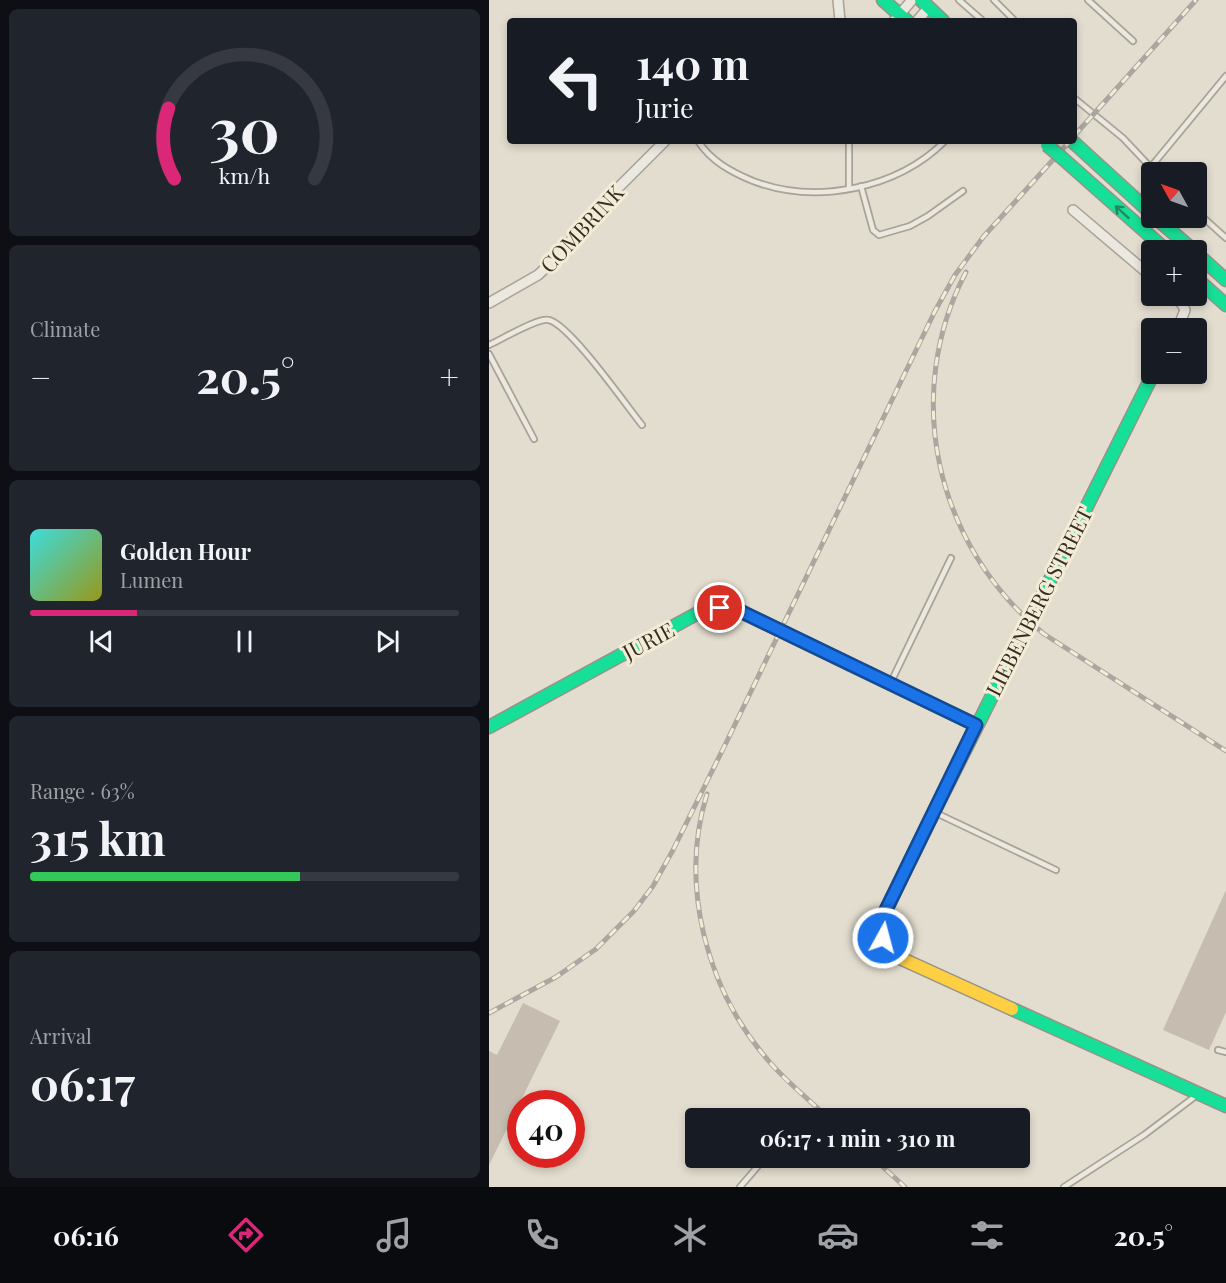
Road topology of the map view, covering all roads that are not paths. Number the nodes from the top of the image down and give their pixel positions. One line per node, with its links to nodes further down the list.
1 (838, 0): 8 (street)
2 (883, 0): 9 (street)
3 (912, 0): 10 (street)
4 (959, 0): 13 (lane)
5 (995, 0): 14 (lane)
6 (1088, 0): 15 (lane)
7 (925, 3): 11 (street); 12 (street)
8 (840, 18)
9 (899, 18)
10 (901, 18)
11 (918, 18)
12 (940, 18)
13 (980, 18)
14 (1012, 18)
15 (1133, 41)
16 (1226, 76): 25 (lane)
17 (1077, 100): 24 (lane)
18 (662, 144): 40 (street, COMBRINK)
19 (700, 144): 27 (lane)
20 (849, 144): 27 (lane)
21 (942, 144): 26 (lane)
22 (1045, 144): 34 (street, one-way to 22, bridge)
23 (1074, 144): 29 (street)
24 (1145, 162)
25 (1155, 162)
26 (861, 186): 27 (lane); 28 (lane)
27 (849, 188)
28 (963, 191)
29 (1141, 204)
30 (1073, 210): 37 (street)
31 (1207, 221): 33 (lane)
32 (1168, 228): 35 (street)
33 (1226, 238)
34 (1154, 240)
35 (1181, 240)
36 (1207, 263): 38 (street)
37 (1141, 268)
38 (1226, 280)
39 (1207, 288): 41 (street)
40 (489, 303)
41 (1226, 304)
42 (489, 345): 45 (lane)
43 (489, 354): 46 (lane)
44 (1148, 384): 49 (street, LIEBENBERG STREET)
45 (642, 426)
46 (534, 439)
47 (951, 558): 48 (lane)
48 (890, 684): 49 (street, JURIE); 50 (street, JURIE)
49 (976, 725): 51 (street, LIEBENBERG STREET)
50 (489, 727)
51 (934, 812): 52 (lane); 55 (street, LIEBENBERG STREET)
52 (1056, 870)
53 (1218, 1050): 54 (lane)
54 (1226, 1052)
55 (1199, 1094): 56 (street, LIEBENBERG STREET); 59 (lane)
56 (1226, 1106)
57 (756, 1168): 58 (lane)
58 (740, 1187)
59 (1063, 1187)

